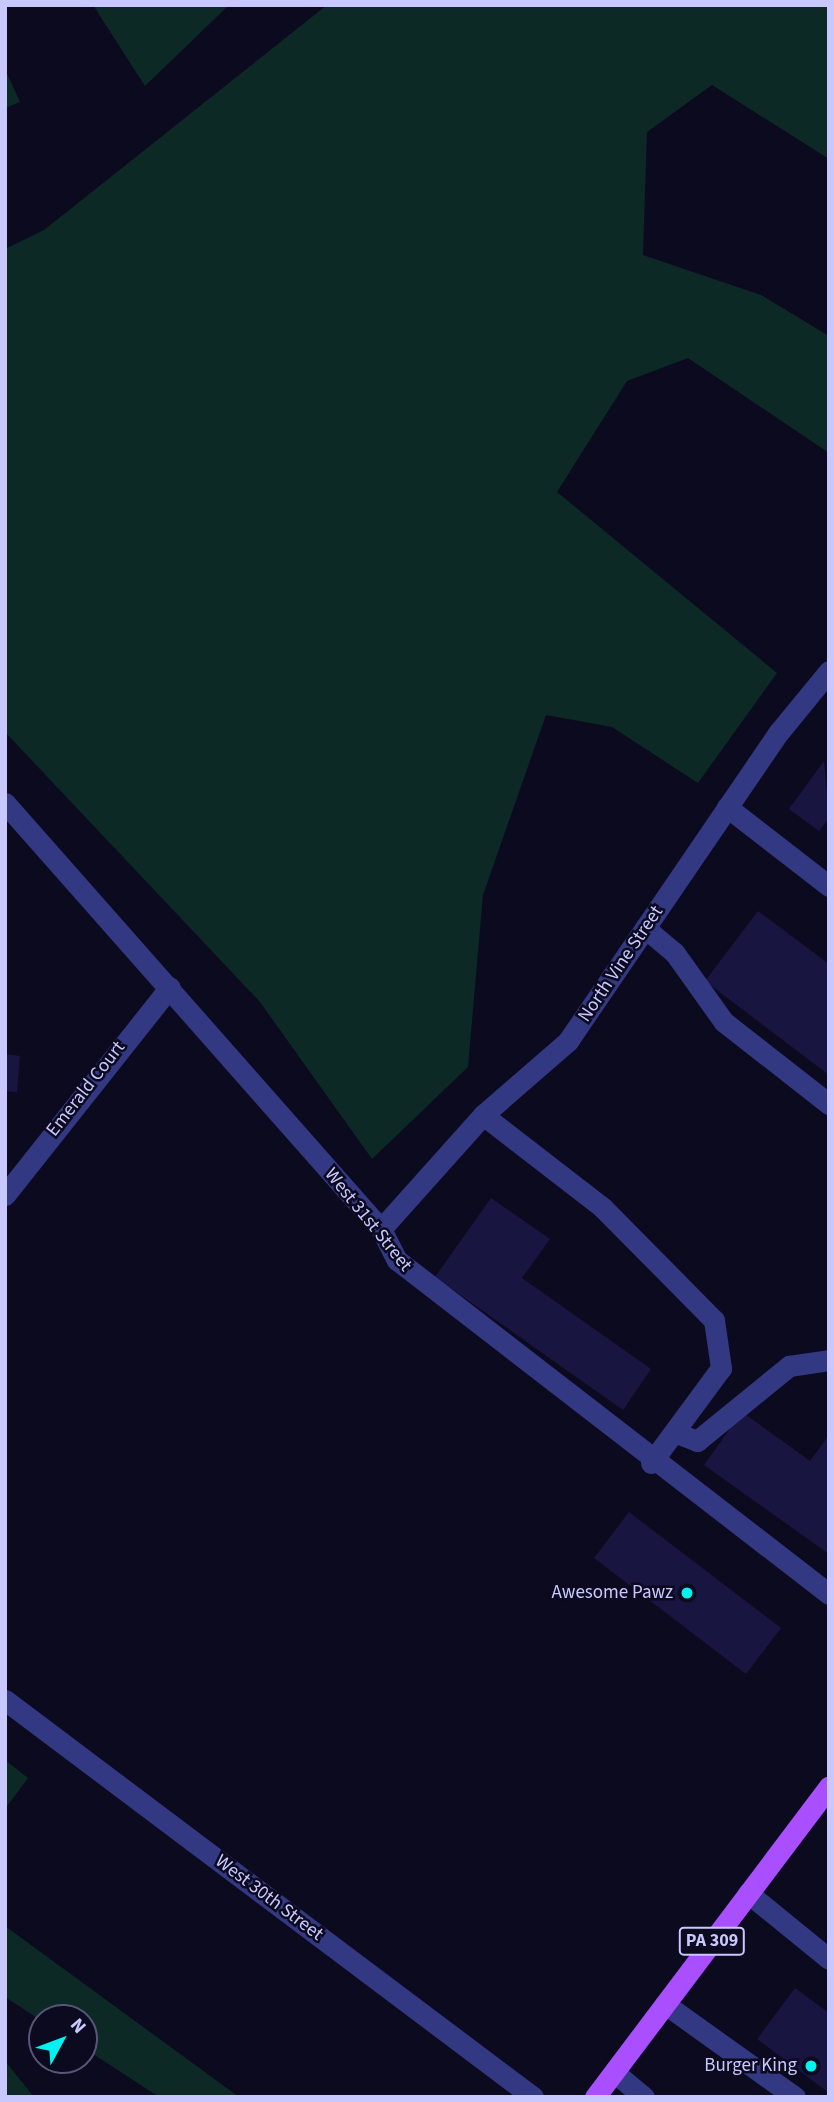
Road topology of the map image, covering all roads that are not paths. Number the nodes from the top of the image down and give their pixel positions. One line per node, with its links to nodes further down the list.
1 (829, 671): 3 (street, North Vine Street)
2 (5, 803): 6 (street, West 31st Street)
3 (727, 807): 4 (street); 5 (street, North Vine Street)
4 (829, 886)
5 (645, 928): 7 (street); 8 (street, North Vine Street)
6 (170, 987): 9 (street, Emerald Court); 10 (street, West 31st Street)
7 (829, 1104)
8 (483, 1115): 10 (street, North Vine Street); 12 (street)
9 (5, 1195)
10 (381, 1229): 13 (street, West 31st Street)
11 (829, 1360): 12 (street)
12 (674, 1432): 13 (street)
13 (651, 1463): 14 (street, West 31st Street)
14 (829, 1594)
15 (5, 1700): 21 (street, West 30th Street)
16 (829, 1786): 17 (main road, PA 309)
17 (748, 1893): 18 (street); 19 (main road, PA 309)
18 (829, 1959)
19 (665, 2004): 20 (main road, PA 309); 24 (street)
20 (614, 2072): 22 (main road, PA 309); 23 (street)
21 (533, 2097)
22 (596, 2097)
23 (644, 2097)
24 (795, 2097)

